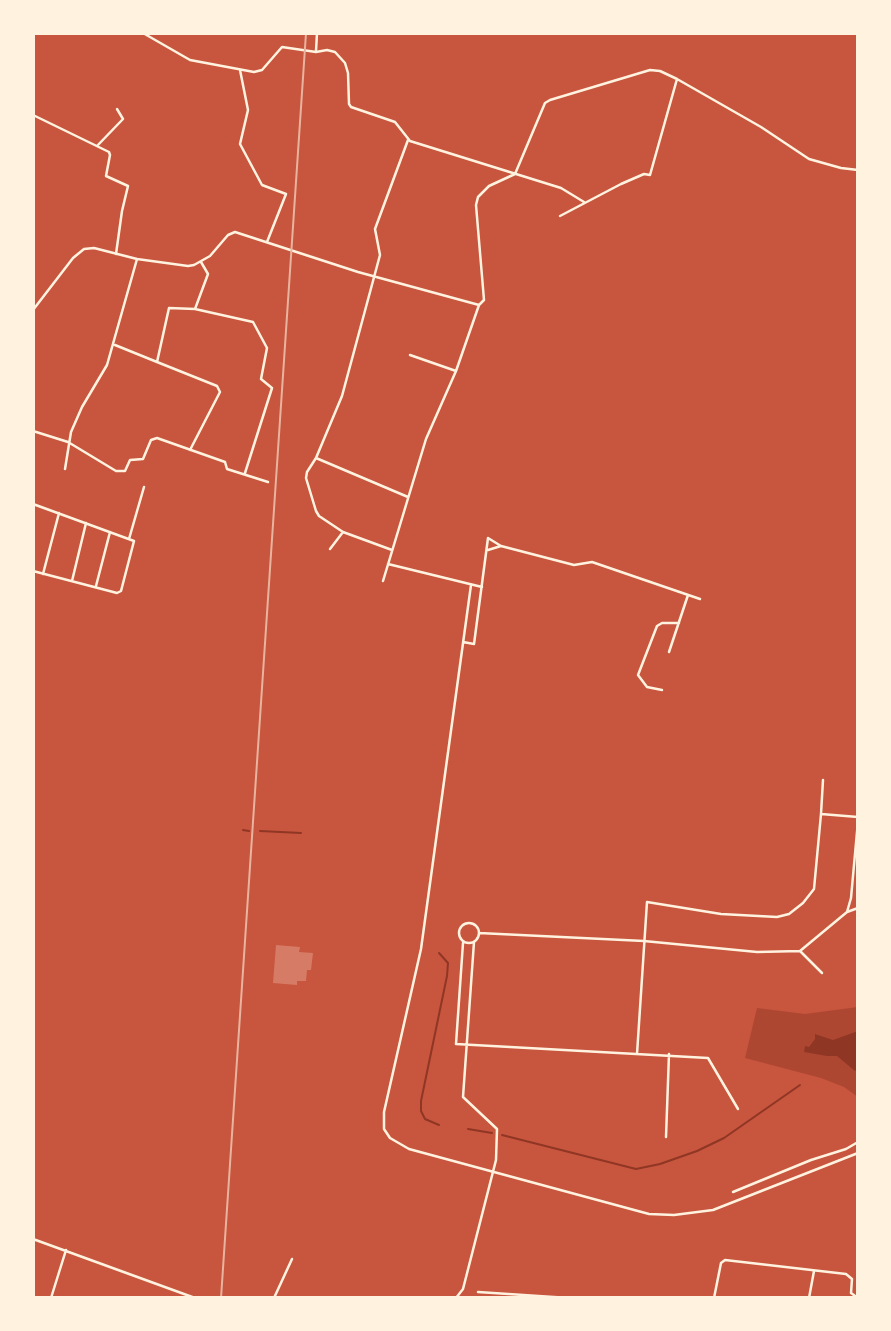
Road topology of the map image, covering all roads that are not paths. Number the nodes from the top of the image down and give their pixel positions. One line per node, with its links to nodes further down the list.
1 (143, 33): 4 (street)
2 (317, 33): 3 (street)
3 (316, 52): 4 (street); 8 (street)
4 (240, 70): 14 (street)
5 (677, 79): 10 (street); 11 (street); 12 (street)
6 (117, 108): 9 (street)
7 (33, 115): 9 (street)
8 (408, 140): 11 (street); 18 (street)
9 (97, 145): 15 (street)
10 (858, 170)
11 (515, 174): 12 (street); 19 (street)
12 (584, 202): 13 (street)
13 (560, 216)
14 (267, 242): 17 (street); 18 (street)
15 (116, 255): 16 (street); 21 (street)
16 (137, 259): 17 (street); 22 (street)
17 (201, 262): 20 (street)
18 (373, 276): 19 (street); 29 (street)
19 (479, 305): 25 (street)
20 (195, 309): 24 (street); 31 (street)
21 (33, 310)
22 (114, 345): 24 (street); 27 (street)
23 (410, 355): 25 (street)
24 (157, 362): 28 (street)
25 (456, 371): 34 (street)
26 (33, 431): 27 (street)
27 (68, 442): 28 (street); 30 (street)
28 (190, 450): 31 (street)
29 (316, 458): 34 (street); 39 (street)
30 (65, 469)
31 (245, 475): 32 (street)
32 (268, 482)
33 (144, 487): 40 (street)
34 (408, 497): 43 (street)
35 (33, 504): 36 (street)
36 (58, 513): 37 (street); 47 (street)
37 (86, 523): 38 (street); 48 (street)
38 (110, 532): 40 (street); 51 (street)
39 (343, 532): 42 (street); 43 (street)
40 (129, 539): 51 (street)
41 (501, 546): 44 (street); 44 (street); 53 (street)
42 (330, 550)
43 (392, 550): 45 (street)
44 (486, 551): 52 (street)
45 (388, 564): 49 (street); 50 (street)
46 (33, 571): 47 (street)
47 (43, 574): 48 (street)
48 (72, 581): 51 (street)
49 (383, 581)
50 (471, 585): 52 (street); 56 (street)
51 (96, 587)
52 (482, 587): 56 (street)
53 (688, 595): 54 (street); 55 (street)
54 (700, 599)
55 (679, 623): 57 (street); 58 (street)
56 (463, 642): 79 (street)
57 (669, 652)
58 (662, 690)
59 (823, 780): 60 (street)
60 (821, 814): 61 (street); 65 (street)
61 (858, 819): 63 (street)
62 (858, 908): 63 (street)
63 (847, 912): 68 (street)
64 (479, 933): 65 (street); 66 (street); 67 (street)
65 (644, 941): 68 (street); 71 (street)
66 (463, 943): 67 (street); 70 (street)
67 (474, 943): 70 (street)
68 (800, 951): 69 (street)
69 (822, 973)
70 (466, 1044): 71 (street); 79 (street)
71 (637, 1054): 72 (street)
72 (669, 1054): 73 (street); 74 (street)
73 (738, 1109)
74 (666, 1137)
75 (858, 1142): 77 (street)
76 (858, 1153): 78 (street)
77 (811, 1160): 78 (street); 80 (street)
78 (814, 1169): 79 (street)
79 (494, 1171): 92 (street)
80 (733, 1192)
81 (33, 1239): 82 (street)
82 (66, 1250): 85 (street); 88 (street)
83 (292, 1259): 91 (street)
84 (814, 1271): 94 (street); 95 (street); 96 (street)
85 (178, 1291): 89 (street); 90 (street)
86 (478, 1292): 87 (street)
87 (542, 1297): 93 (street)
88 (51, 1298)
89 (177, 1298)
90 (195, 1298)
91 (274, 1298)
92 (456, 1298)
93 (569, 1298)
94 (714, 1298)
95 (809, 1298)
96 (855, 1298)

